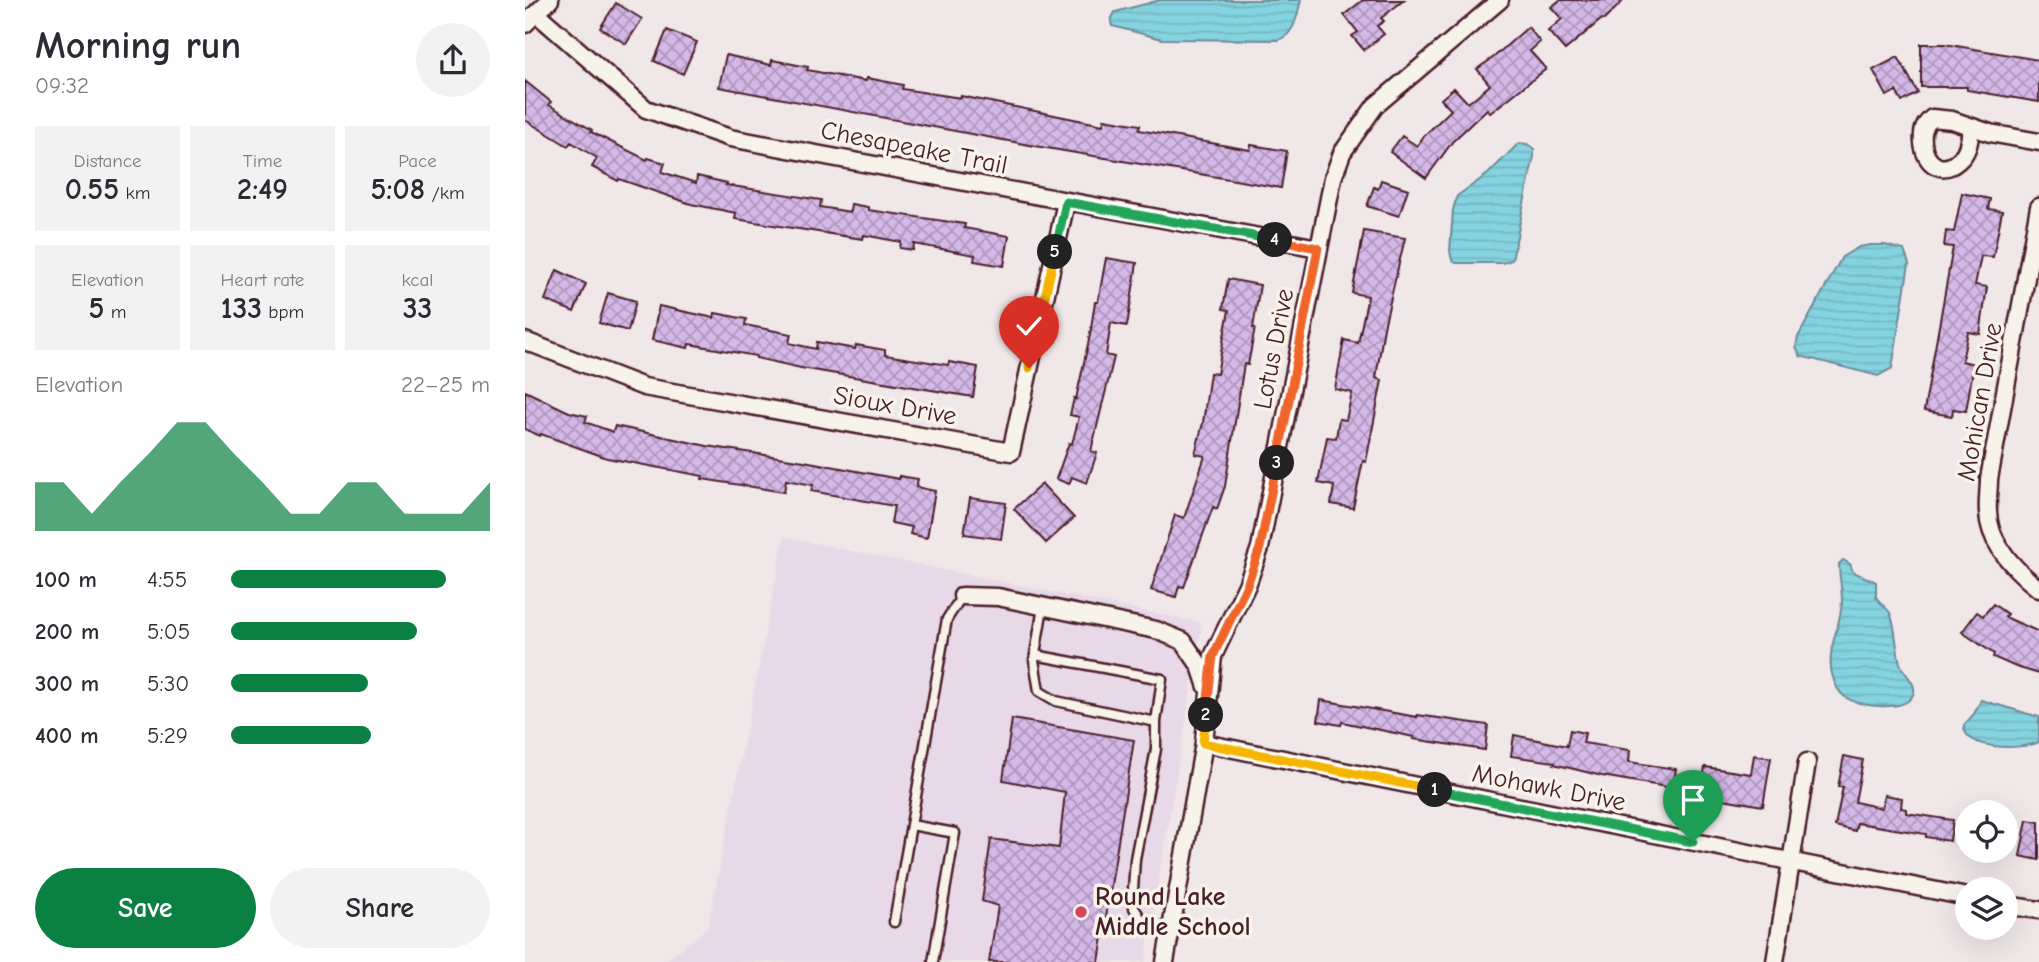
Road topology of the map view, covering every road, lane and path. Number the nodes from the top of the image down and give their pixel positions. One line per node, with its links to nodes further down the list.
1 (550, 0): 3 (street)
2 (1500, 0): 8 (street, Lotus Drive)
3 (531, 19): 6 (street, Chesapeake Trail)
4 (1971, 127): 4 (street); 5 (street)
5 (2039, 142)
6 (1066, 202): 8 (street, Chesapeake Trail); 9 (street, Sioux Drive)
7 (2039, 207): 10 (street, Mohican Drive)
8 (1318, 248): 14 (street, Lotus Drive)
9 (525, 341)
10 (2039, 589)
11 (962, 596): 12 (street); 18 (lane)
12 (1043, 607): 13 (lane); 14 (street)
13 (1035, 655): 15 (lane); 15 (lane)
14 (1208, 689): 16 (street, Lotus Drive)
15 (1156, 722): 24 (lane)
16 (1203, 743): 19 (street, Mohawk Drive); 24 (street, Lotus Drive)
17 (1807, 762): 19 (street)
18 (911, 825): 23 (lane); 25 (lane)
19 (1791, 862): 20 (street, Mohawk Drive); 27 (street)
20 (1955, 895)
21 (2018, 907): 22 (street)
22 (2039, 911)
23 (894, 922)
24 (1170, 936): 26 (street, Lotus Drive)
25 (933, 962)
26 (1165, 962)
27 (1775, 962)

